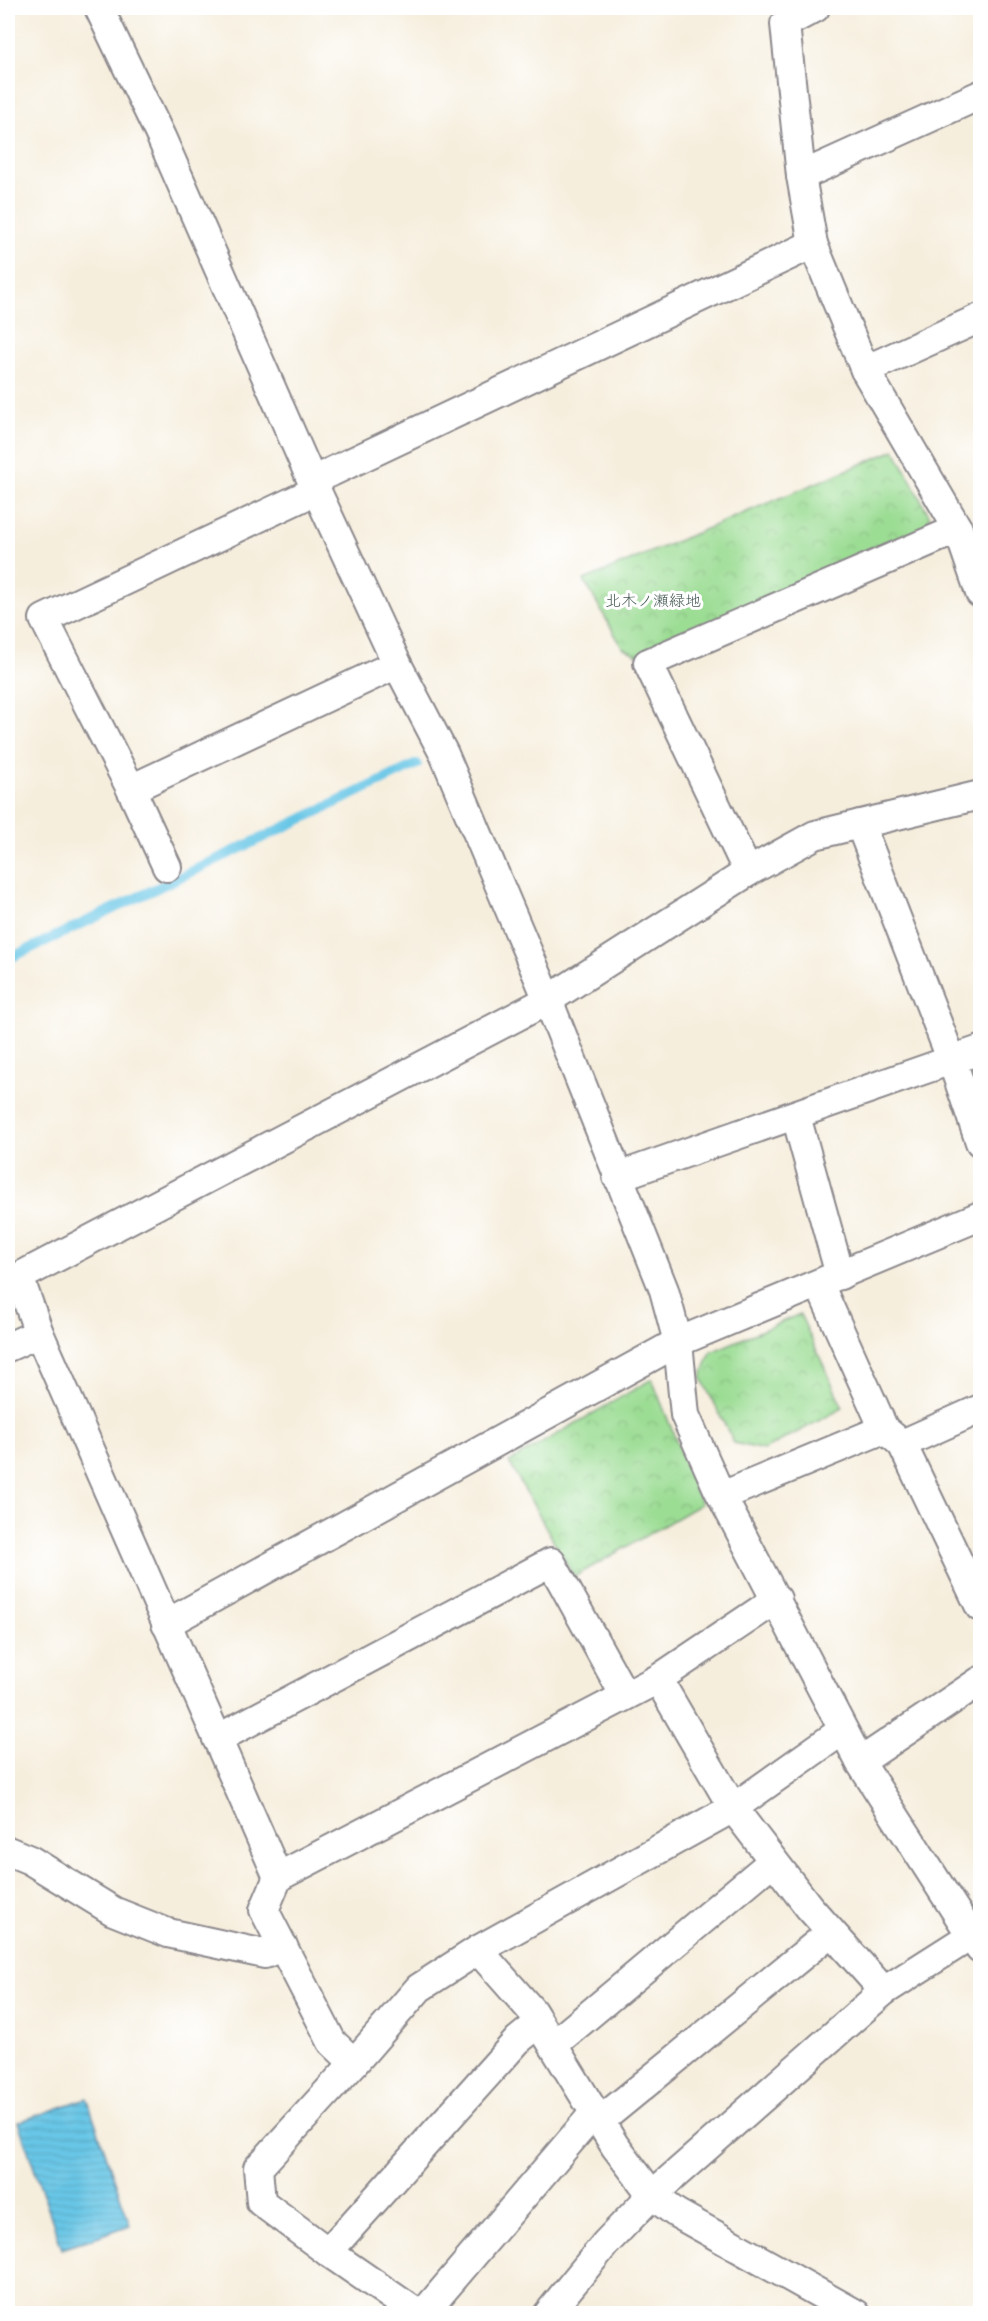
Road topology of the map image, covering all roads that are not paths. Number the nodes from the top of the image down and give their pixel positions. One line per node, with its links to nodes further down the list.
1 (99, 8): 9 (street)
2 (815, 8): 3 (street)
3 (784, 16): 5 (street)
4 (981, 95): 5 (street)
5 (801, 176): 6 (street)
6 (813, 244): 8 (street); 9 (street)
7 (981, 318): 8 (street)
8 (865, 370): 10 (street)
9 (315, 485): 12 (street); 13 (street)
10 (958, 529): 11 (street); 17 (street)
11 (981, 593)
12 (397, 664): 13 (street); 18 (street)
13 (131, 789): 16 (street)
14 (981, 795): 15 (street)
15 (860, 824): 17 (street); 20 (street)
16 (167, 867)
17 (747, 872): 18 (street)
18 (548, 1000): 23 (street); 26 (street)
19 (981, 1050): 20 (street)
20 (952, 1061): 21 (street); 22 (street)
21 (796, 1116): 23 (street); 25 (street)
22 (981, 1142)
23 (617, 1177): 27 (street)
24 (981, 1216): 25 (street)
25 (829, 1280): 27 (street); 30 (street)
26 (39, 1333): 28 (street); 34 (street)
27 (678, 1342): 31 (street); 34 (street)
28 (8, 1347)
29 (981, 1409): 30 (street)
30 (893, 1436): 31 (street); 33 (street)
31 (722, 1496): 32 (street)
32 (777, 1599): 35 (street); 38 (street)
33 (981, 1607)
34 (166, 1624): 39 (street)
35 (658, 1679): 37 (street); 41 (street)
36 (981, 1682): 40 (street)
37 (625, 1696): 39 (street); 44 (street)
38 (843, 1730): 40 (street); 41 (street)
39 (217, 1739): 44 (street)
40 (860, 1762): 46 (street)
41 (733, 1808): 43 (street); 48 (street)
42 (8, 1851): 47 (street)
43 (773, 1861): 45 (street); 50 (street)
44 (278, 1877): 47 (street)
45 (831, 1932): 49 (street); 52 (street)
46 (976, 1942): 49 (street)
47 (283, 1946): 51 (street)
48 (478, 1950): 50 (street); 51 (street)
49 (884, 1991): 53 (street)
50 (546, 2034): 52 (street); 54 (street)
51 (354, 2063): 54 (street)
52 (597, 2117): 53 (street); 55 (street)
53 (652, 2194): 56 (street); 57 (street)
54 (328, 2252): 55 (street)
55 (420, 2313)
56 (548, 2313)
57 (856, 2313)

